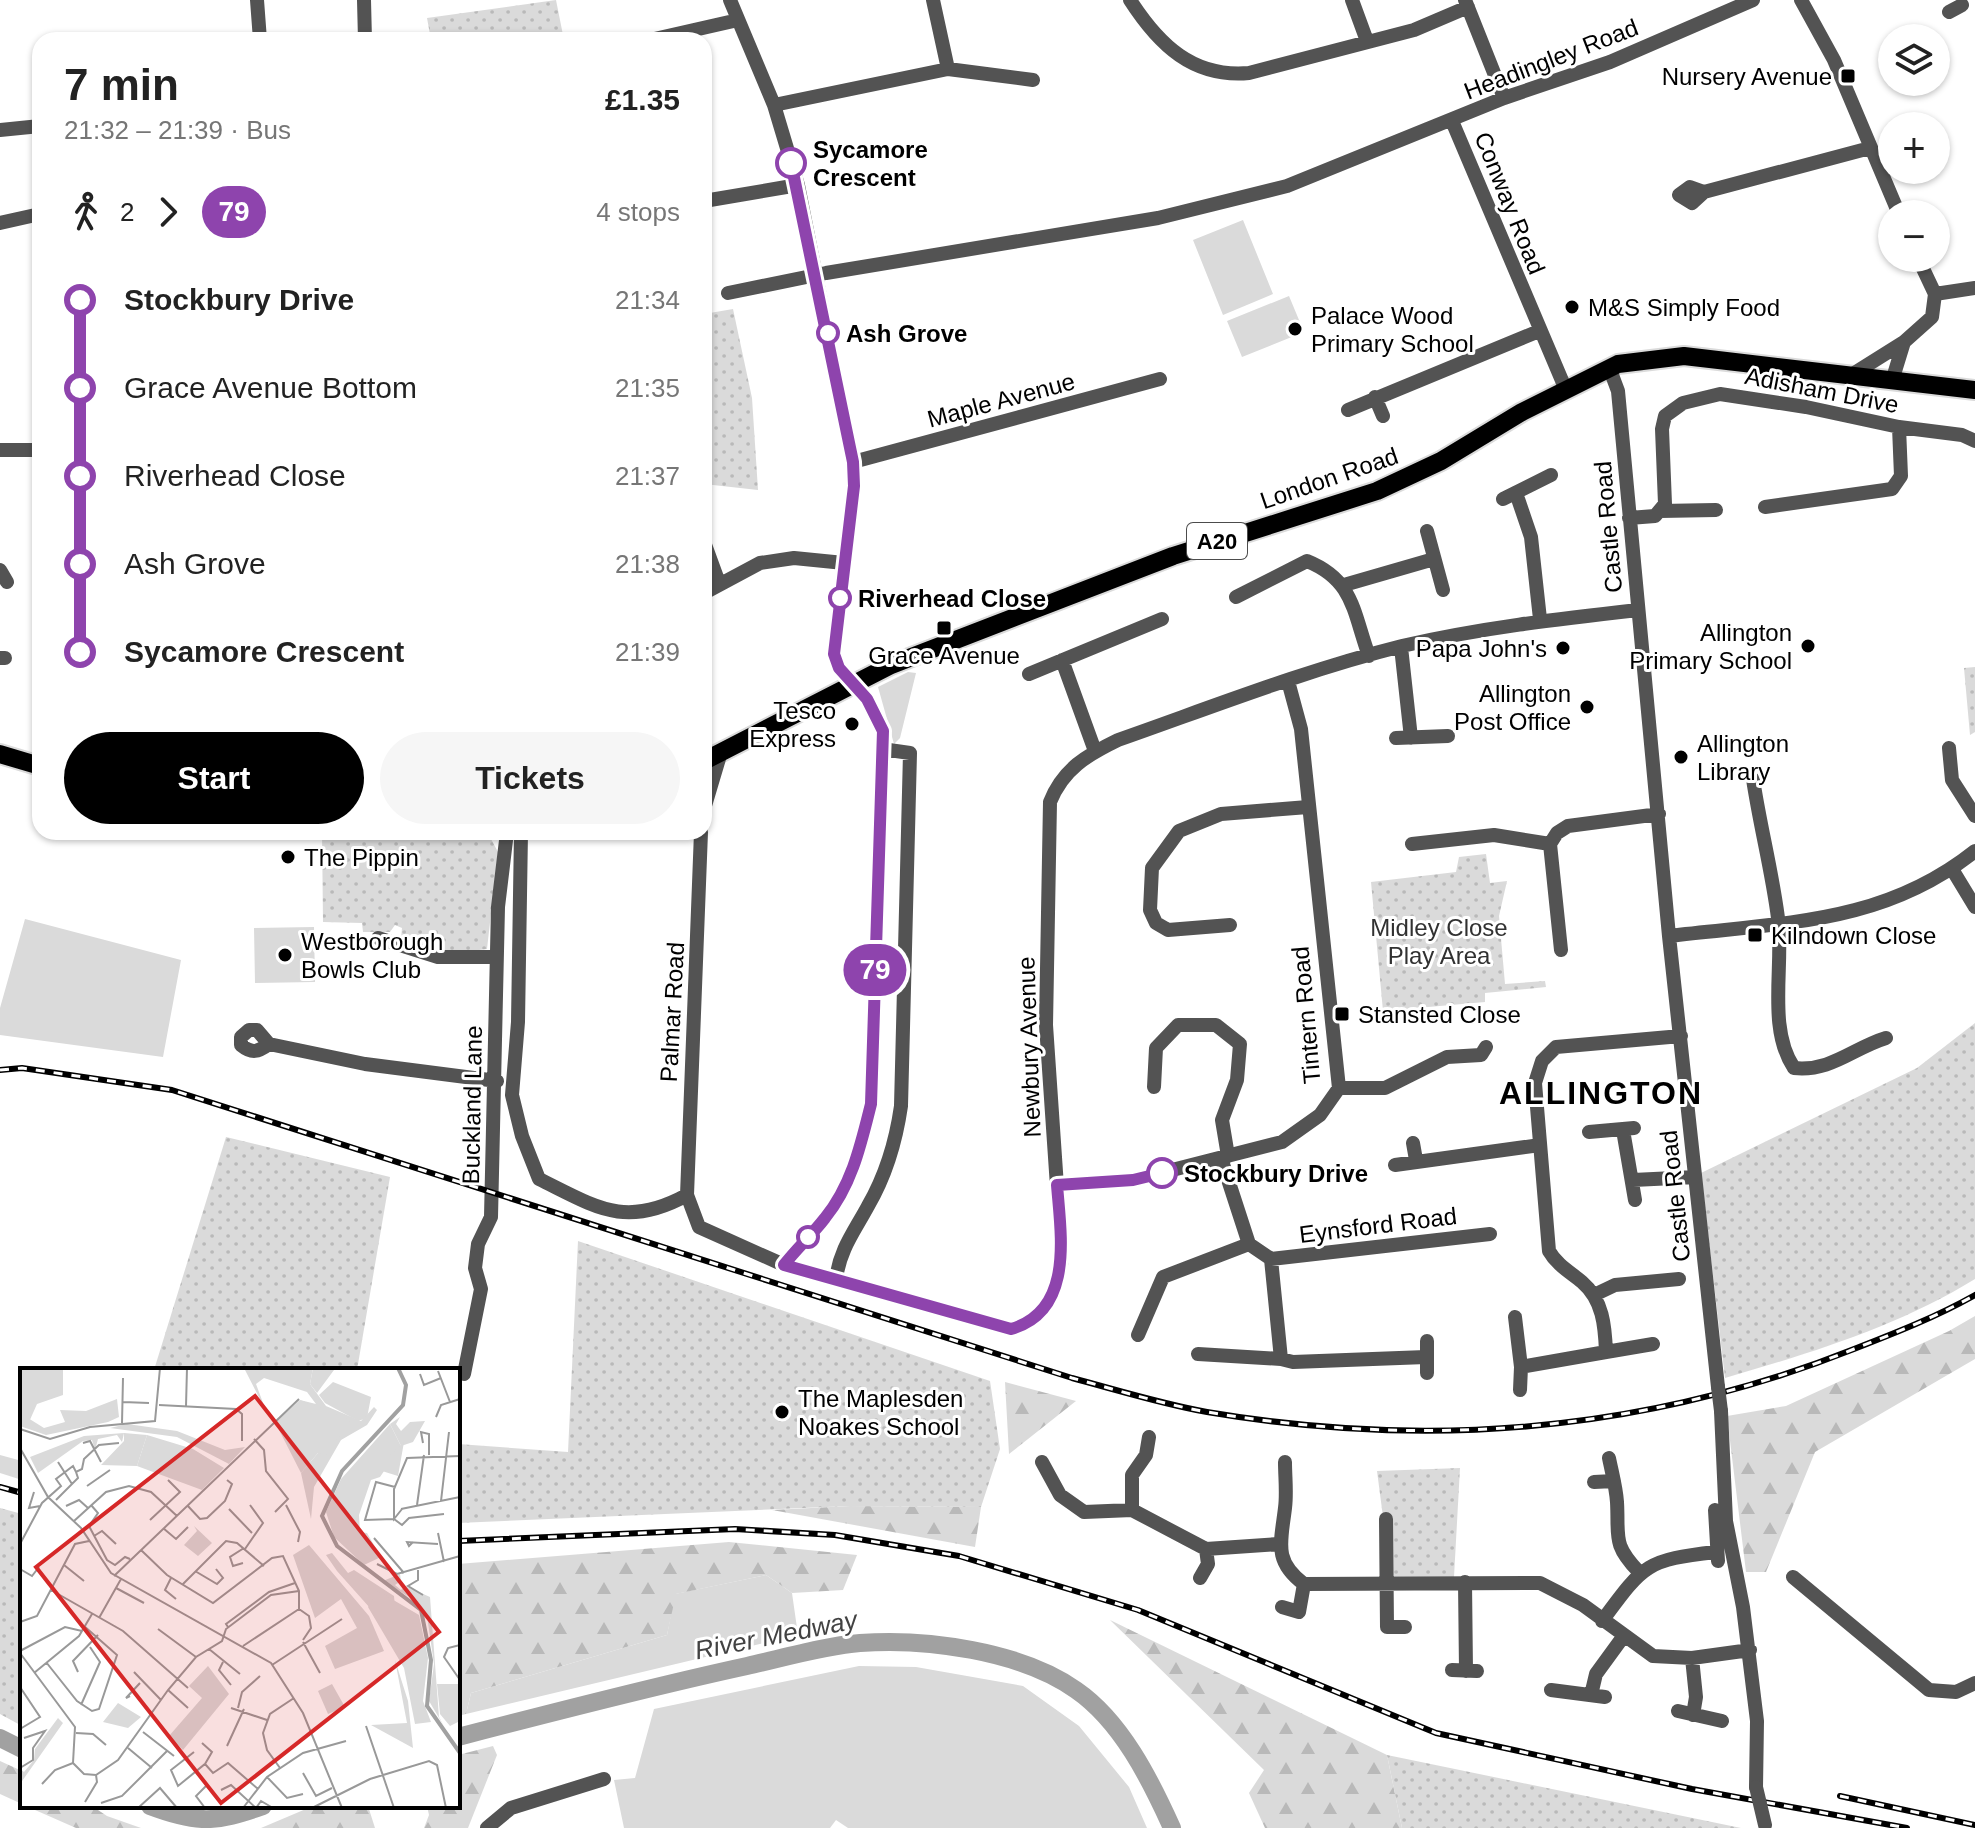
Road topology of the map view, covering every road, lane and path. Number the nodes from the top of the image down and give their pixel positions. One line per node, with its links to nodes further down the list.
1 (257, 0): 11 (street)
2 (364, 0): 12 (street)
3 (730, 0): 10 (street)
4 (933, 0): 15 (street)
5 (1130, 0): 14 (street)
6 (1352, 0): 14 (street)
7 (1753, 0): 17 (street, Headingley Road)
8 (1801, 0): 22 (street)
9 (1467, 4): 14 (street); 17 (street)
10 (738, 20): 13 (street); 18 (street)
11 (259, 32)
12 (365, 32)
13 (685, 32)
14 (1367, 41)
15 (948, 69): 16 (street); 18 (street)
16 (1033, 80)
17 (1504, 98): 19 (street, Headingley Road)
18 (774, 105): 23 (street)
19 (1452, 121): 30 (street); 34 (street, Conway Road)
20 (32, 127): 21 (street)
21 (0, 130)
22 (1870, 148): 24 (street); 26 (street)
23 (798, 185): 25 (street); 30 (street)
24 (1704, 192)
25 (712, 200)
26 (1893, 200)
27 (32, 216): 28 (street)
28 (0, 223)
29 (1925, 272): 33 (street)
30 (817, 275): 32 (street); 49 (street)
31 (1975, 288): 33 (street)
32 (728, 293)
33 (1935, 294): 35 (street)
34 (1539, 331): 40 (street, Conway Road); 42 (street)
35 (1904, 342): 37 (street); 39 (street)
36 (1609, 367): 37 (main road, London Road / A20); 40 (main road, London Road / A20); 54 (street, Castle Road)
37 (1853, 374): 39 (main road, London Road / A20)
38 (1160, 379): 49 (street, Maple Avenue)
39 (1892, 381): 41 (main road, A20)
40 (1566, 390): 71 (main road, London Road / A20)
41 (1975, 390)
42 (1375, 397): 43 (street); 44 (street)
43 (1348, 410)
44 (1383, 416)
45 (1899, 427): 46 (street, Adisham Drive); 51 (street); 53 (street, Adisham Drive)
46 (1975, 441)
47 (0, 450): 48 (street)
48 (32, 450)
49 (853, 462): 57 (street)
50 (1551, 475): 66 (street)
51 (1765, 507)
52 (1716, 510): 53 (street)
53 (1660, 511): 54 (street)
54 (1629, 518): 64 (street, Castle Road)
55 (1427, 531): 56 (street)
56 (1434, 559): 60 (street); 62 (street)
57 (844, 563): 59 (street); 71 (street)
58 (712, 564): 59 (street)
59 (719, 583): 61 (street)
60 (1344, 585): 63 (street); 68 (street)
61 (712, 588)
62 (1443, 590)
63 (1236, 596)
64 (1638, 610): 66 (street, Newbury Avenue); 82 (street, Castle Road)
65 (1162, 619): 69 (street)
66 (1540, 619): 67 (street, Newbury Avenue)
67 (1401, 647): 68 (street, Newbury Avenue); 73 (street)
68 (1369, 656): 72 (street, Newbury Avenue)
69 (1062, 660): 70 (street); 76 (street)
70 (1029, 674)
71 (853, 681): 75 (street); 78 (main road, London Road / A20)
72 (1288, 681): 76 (street, Newbury Avenue); 81 (street, Tintern Road)
73 (1448, 736)
74 (1949, 748): 83 (street)
75 (882, 749): 119 (street); 120 (street)
76 (1095, 751): 113 (street, Newbury Avenue)
77 (0, 754): 79 (main road)
78 (712, 756)
79 (32, 764)
80 (1753, 779): 92 (street)
81 (1308, 807): 93 (street); 104 (street, Tintern Road)
82 (1659, 814): 88 (street); 95 (street, Castle Road)
83 (1975, 816)
84 (506, 840): 97 (street, Buckland Lane)
85 (521, 840): 114 (street, Buckland Lane)
86 (701, 840): 114 (street, Palmar Road)
87 (1412, 844): 88 (street)
88 (1550, 844): 96 (street)
89 (1975, 851): 90 (street)
90 (1952, 869): 91 (street); 92 (street)
91 (1975, 907)
92 (1779, 923): 95 (street); 99 (street)
93 (1230, 925)
94 (389, 936): 97 (street)
95 (1669, 936): 98 (street, Castle Road)
96 (1561, 950)
97 (496, 957): 102 (street, Buckland Lane)
98 (1681, 1036): 107 (street); 111 (street, Castle Road)
99 (1886, 1038)
100 (269, 1044): 102 (street)
101 (1486, 1047): 104 (street)
102 (497, 1081): 133 (street, Buckland Lane)
103 (1154, 1087): 108 (street)
104 (1339, 1088): 108 (street, Tintern Road)
105 (1589, 1132): 112 (street)
106 (1413, 1143): 109 (street)
107 (1540, 1145): 109 (street); 122 (street)
108 (1225, 1157): 113 (street, Tintern Road); 117 (street)
109 (1416, 1160): 110 (street)
110 (1395, 1165)
111 (1695, 1177): 112 (street); 156 (street, Castle Road, bridge)
112 (1633, 1180): 115 (street)
113 (1057, 1185): 120 (street, Newbury Avenue)
114 (687, 1195): 119 (street)
115 (1635, 1200)
116 (1490, 1234): 118 (street, Eynsford Road)
117 (1249, 1244): 118 (street); 124 (street)
118 (1271, 1259): 130 (street)
119 (784, 1265): 120 (street)
120 (836, 1279)
121 (1679, 1279): 122 (street)
122 (1594, 1295): 127 (street)
123 (1515, 1317): 131 (street)
124 (1138, 1335)
125 (1427, 1341): 129 (street)
126 (1653, 1344): 127 (street)
127 (1606, 1352): 131 (street)
128 (1198, 1354): 130 (street)
129 (1426, 1357): 130 (street); 132 (street)
130 (1281, 1359)
131 (1521, 1367): 134 (street)
132 (1427, 1373)
133 (464, 1374)
134 (1520, 1390)
135 (1149, 1437): 141 (street)
136 (1609, 1458): 139 (street)
137 (1284, 1461): 144 (street)
138 (1042, 1462): 141 (street)
139 (1614, 1481): 140 (street); 146 (street)
140 (1594, 1482)
141 (1132, 1510): 145 (street)
142 (1715, 1510): 146 (street)
143 (1386, 1519): 151 (street)
144 (1279, 1544): 145 (street); 150 (street)
145 (1206, 1549): 148 (street)
146 (1639, 1572): 153 (street)
147 (1793, 1577): 159 (street)
148 (1199, 1578)
149 (1465, 1582): 151 (street); 153 (street); 158 (street)
150 (1304, 1584): 151 (street); 152 (street)
151 (1388, 1584): 154 (street)
152 (1282, 1607)
153 (1602, 1621): 155 (street)
154 (1405, 1627)
155 (1623, 1637): 157 (street); 160 (street)
156 (1750, 1650): 157 (street); 163 (street, Castle Road, bridge)
157 (1692, 1658): 161 (street)
158 (1465, 1671)
159 (1975, 1683)
160 (1551, 1690)
161 (1722, 1721)
162 (604, 1779): 164 (street)
163 (1766, 1826)
164 (487, 1828)

